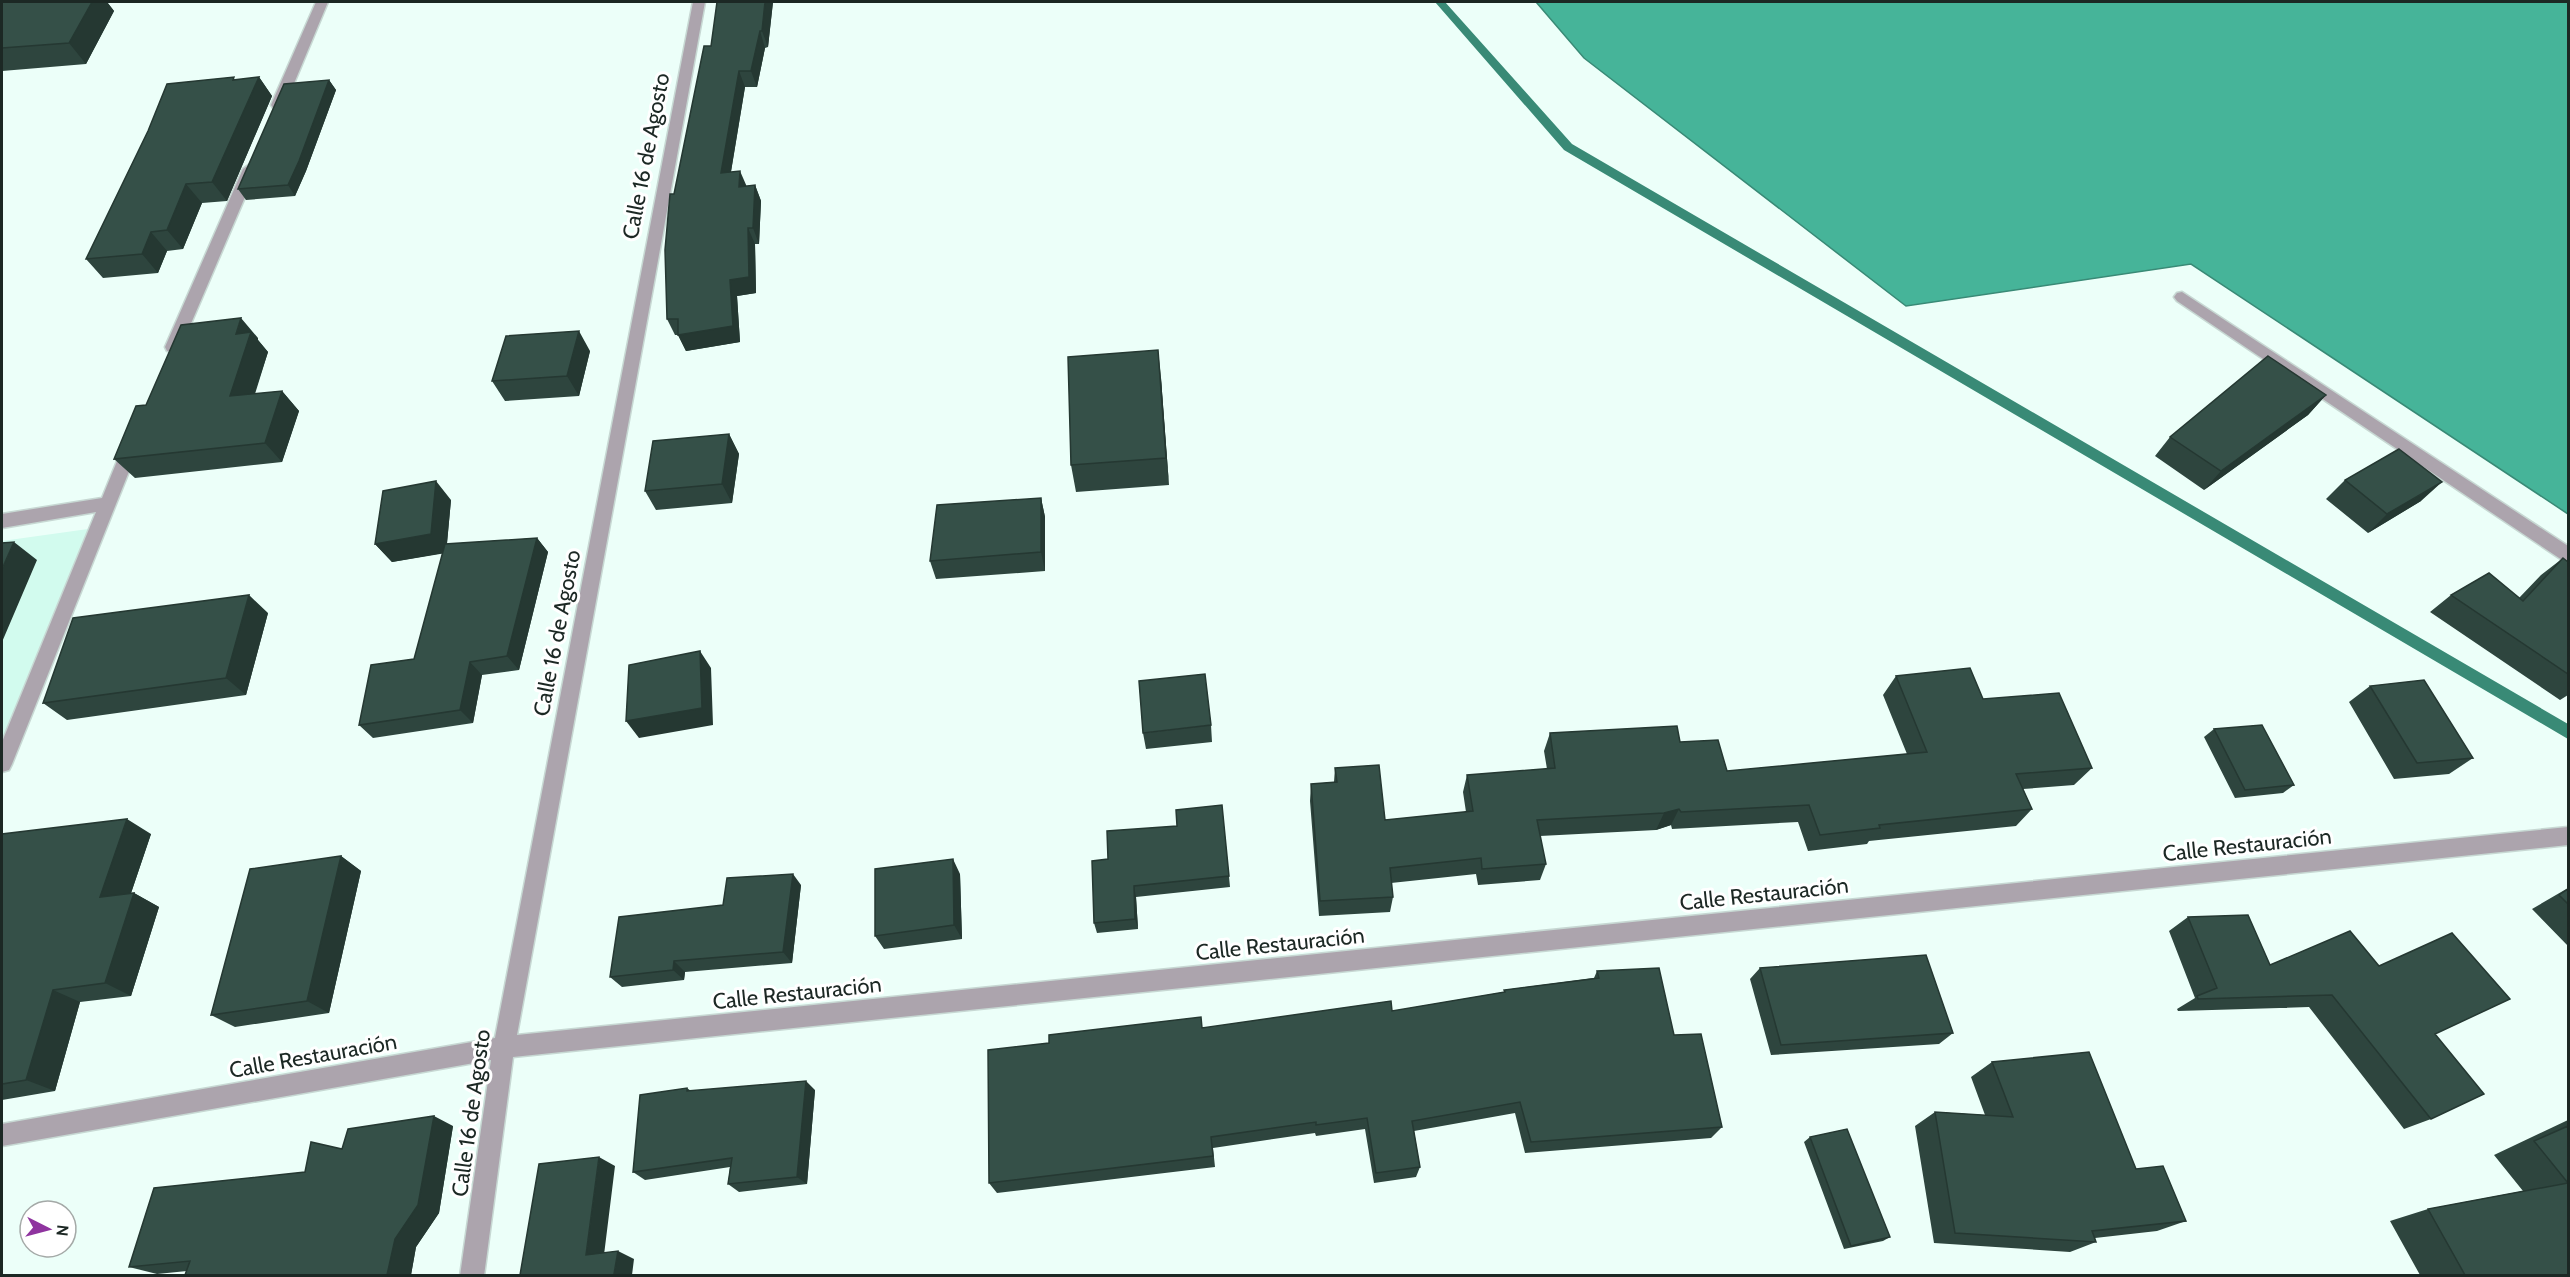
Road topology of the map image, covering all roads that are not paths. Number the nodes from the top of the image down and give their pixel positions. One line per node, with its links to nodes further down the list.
1 (322, 2): 3 (street)
2 (699, 2): 13 (street, Calle 16 de Agosto)
3 (270, 122)
4 (256, 154): 6 (street)
5 (2182, 297): 10 (street)
6 (167, 362)
7 (139, 428): 8 (street)
8 (106, 504): 9 (street); 11 (street)
9 (2, 521)
10 (2568, 555)
11 (2, 764)
12 (2568, 836): 13 (street, Calle Restauración)
13 (504, 1047): 14 (street, Calle Restauración); 15 (street, Calle 16 de Agosto)
14 (2, 1135)
15 (471, 1275)

